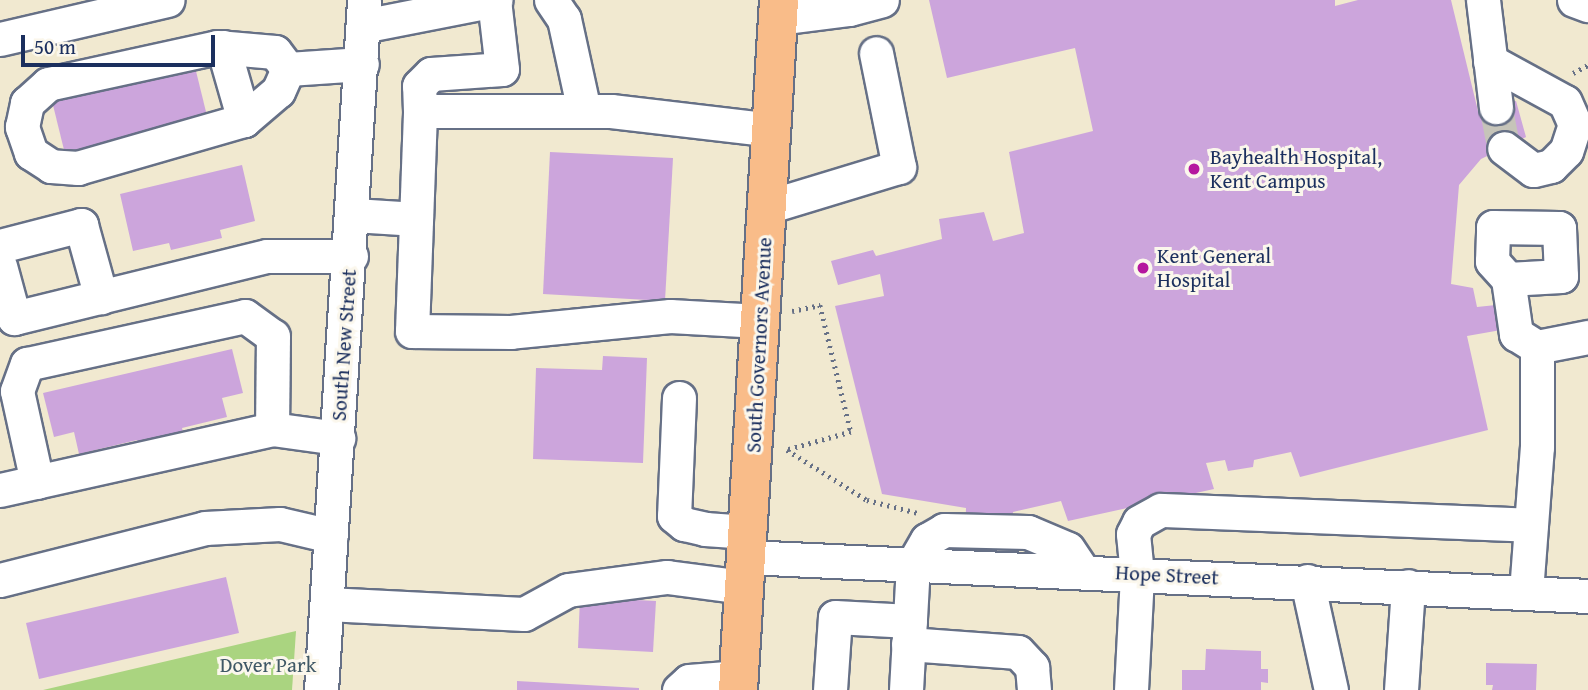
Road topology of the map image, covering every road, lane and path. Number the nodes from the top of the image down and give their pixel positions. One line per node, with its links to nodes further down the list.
1 (168, 0): 10 (street)
2 (495, 0): 9 (street); 17 (street)
3 (551, 0): 18 (street)
4 (882, 0): 8 (street)
5 (1483, 0): 13 (street)
6 (1574, 0): 7 (street)
7 (1588, 5)
8 (779, 9): 20 (main road, South Governors Avenue)
9 (364, 13): 14 (street, South New Street)
10 (0, 39)
11 (223, 47): 15 (street); 19 (street); 19 (street)
12 (876, 53): 22 (street)
13 (1490, 61): 16 (street); 21 (street)
14 (362, 64): 15 (street); 23 (street, South New Street)
15 (288, 69): 19 (street)
16 (1496, 107)
17 (419, 111): 18 (street); 24 (street)
18 (584, 111): 20 (street)
19 (244, 120)
20 (772, 130): 22 (main road, South Governors Avenue)
21 (1504, 148)
22 (767, 207): 30 (main road, South Governors Avenue)
23 (354, 215): 24 (street); 26 (street, South New Street)
24 (416, 219): 30 (street)
25 (0, 246): 29 (street)
26 (351, 256): 29 (street); 35 (street, South New Street)
27 (0, 266): 29 (street)
28 (1508, 279): 32 (street)
29 (101, 297)
30 (773, 317): 38 (path); 41 (main road, South Governors Avenue)
31 (1588, 337): 32 (street)
32 (1537, 347): 39 (street)
33 (679, 398): 41 (street)
34 (272, 429): 35 (street); 36 (street); 36 (street)
35 (338, 438): 40 (street, South New Street)
36 (37, 482): 37 (street)
37 (0, 490)
38 (928, 516)
39 (1531, 525): 43 (street); 47 (street)
40 (331, 536): 44 (street); 49 (street, South New Street)
41 (746, 559): 42 (street, Hope Street); 49 (street); 51 (main road, South Governors Avenue)
42 (913, 564): 43 (street, Hope Street); 50 (street)
43 (1137, 574): 45 (street, Hope Street); 57 (street)
44 (0, 580)
45 (1307, 581): 46 (street, Hope Street); 58 (street)
46 (1408, 586): 47 (street, Hope Street); 59 (street)
47 (1526, 592): 48 (street, Hope Street)
48 (1588, 596)
49 (327, 604): 52 (street, South New Street)
50 (909, 632): 54 (street); 55 (street); 56 (street)
51 (738, 683): 53 (street)
52 (321, 690)
53 (679, 690)
54 (831, 690)
55 (905, 690)
56 (1034, 690)
57 (1131, 690)
58 (1331, 690)
59 (1401, 690)

